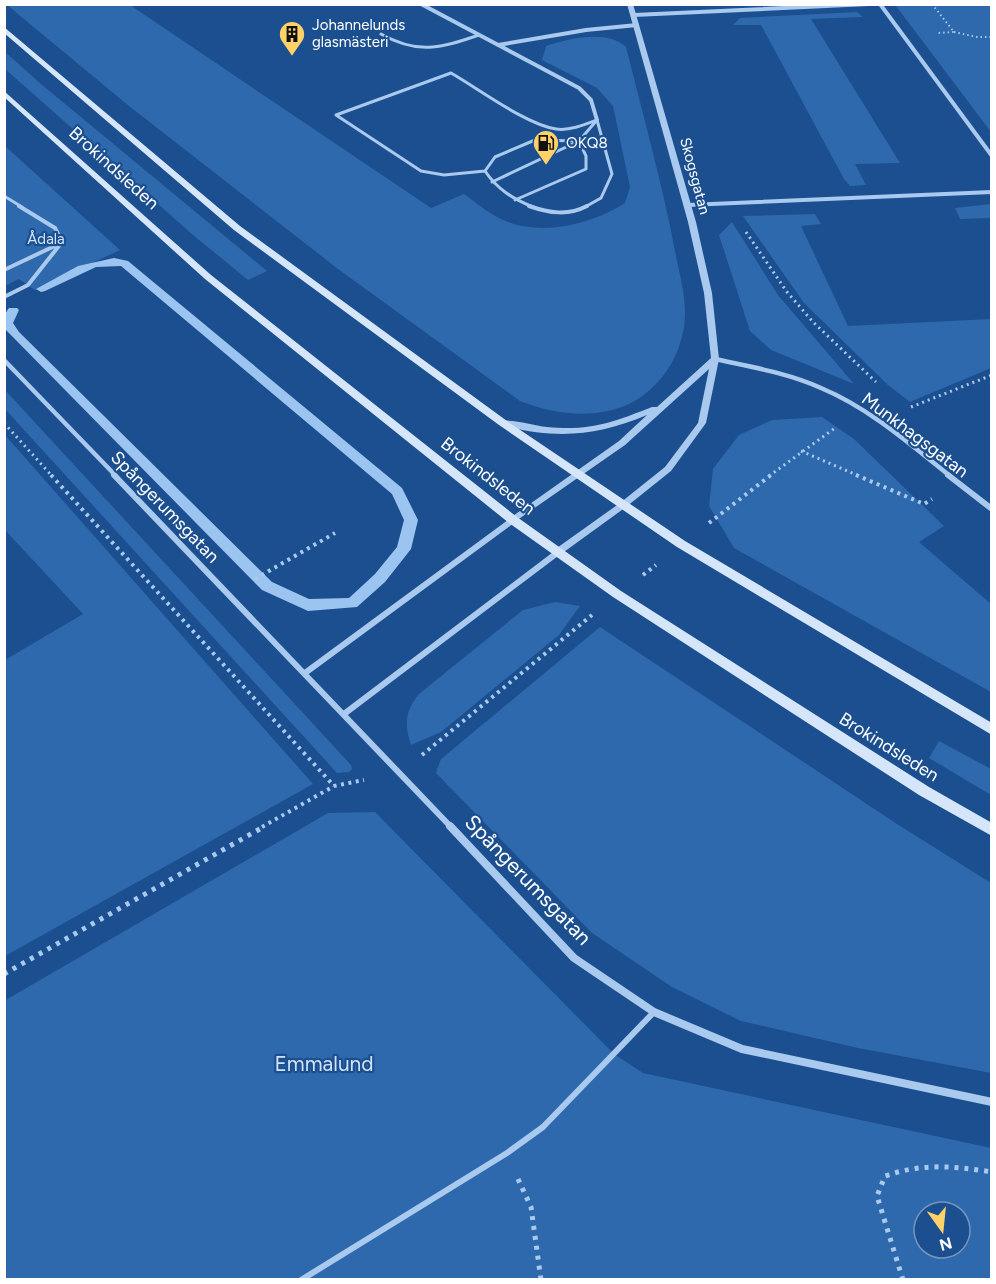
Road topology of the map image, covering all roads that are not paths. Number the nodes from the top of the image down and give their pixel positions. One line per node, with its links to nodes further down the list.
1 (421, 4): 9 (street)
2 (630, 4): 5 (street, Skogsgatan)
3 (869, 4): 5 (street)
4 (880, 4): 14 (street)
5 (634, 15): 6 (street, Skogsgatan)
6 (637, 25): 10 (street); 20 (street, Skogsgatan)
7 (4, 29): 27 (main road, Brokindsleden)
8 (381, 34): 9 (lane)
9 (479, 35): 10 (street)
10 (498, 45): 12 (street)
11 (4, 93): 31 (main road, Brokindsleden)
12 (597, 120): 13 (lane); 15 (lane); 19 (lane)
13 (579, 141): 15 (lane); 16 (lane); 19 (lane)
14 (992, 156)
15 (485, 171): 16 (lane)
16 (492, 182): 19 (lane)
17 (992, 192): 20 (street)
18 (4, 196): 21 (lane)
19 (515, 200)
20 (688, 205): 24 (street, Skogsgatan)
21 (62, 242): 22 (lane); 23 (lane)
22 (4, 270)
23 (4, 297)
24 (715, 359): 26 (street); 29 (street, Skogsgatan); 30 (street, Munkhagsgatan)
25 (4, 360): 33 (street, Spångerumsgatan)
26 (661, 406): 27 (street); 28 (street)
27 (503, 423): 28 (main road, Brokindsleden)
28 (578, 474): 29 (main road, Brokindsleden); 31 (street)
29 (623, 505): 32 (street, Skogsgatan); 35 (main road, Brokindsleden)
30 (992, 509)
31 (513, 520): 32 (main road, Brokindsleden); 33 (street)
32 (557, 553): 34 (street); 36 (main road, Brokindsleden)
33 (305, 673): 34 (street, Spångerumsgatan)
34 (344, 714): 37 (street, Spångerumsgatan)
35 (992, 730)
36 (992, 830)
37 (654, 1012): 38 (street, Spångerumsgatan); 39 (lane)
38 (992, 1102)
39 (301, 1280)

